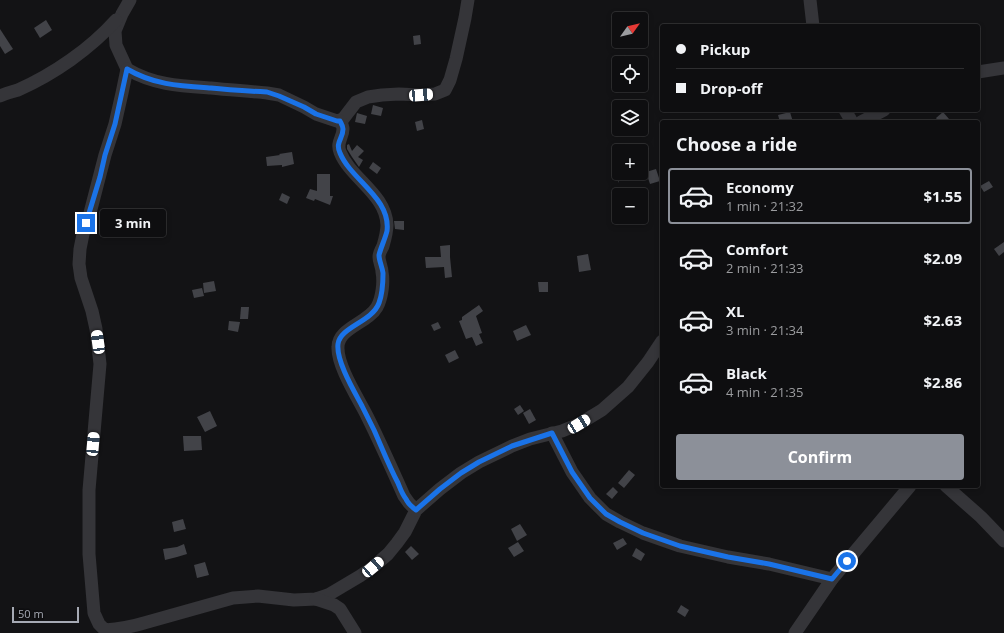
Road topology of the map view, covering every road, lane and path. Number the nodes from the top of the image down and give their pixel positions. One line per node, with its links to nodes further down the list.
1 (130, 0): 4 (street)
2 (468, 0): 12 (street)
3 (810, 0): 5 (street)
4 (122, 14): 7 (street); 9 (street)
5 (813, 24)
6 (1004, 68): 8 (street)
7 (127, 69): 12 (street); 20 (street)
8 (980, 72)
9 (1, 95)
10 (880, 112): 11 (street)
11 (865, 120)
12 (340, 121): 17 (street)
13 (660, 344): 14 (street)
14 (552, 433): 17 (street); 19 (street)
15 (908, 488): 19 (street)
16 (948, 488): 18 (street)
17 (416, 510): 20 (street)
18 (1002, 537)
19 (832, 579): 22 (street)
20 (316, 599): 21 (street)
21 (355, 633)
22 (795, 633)

